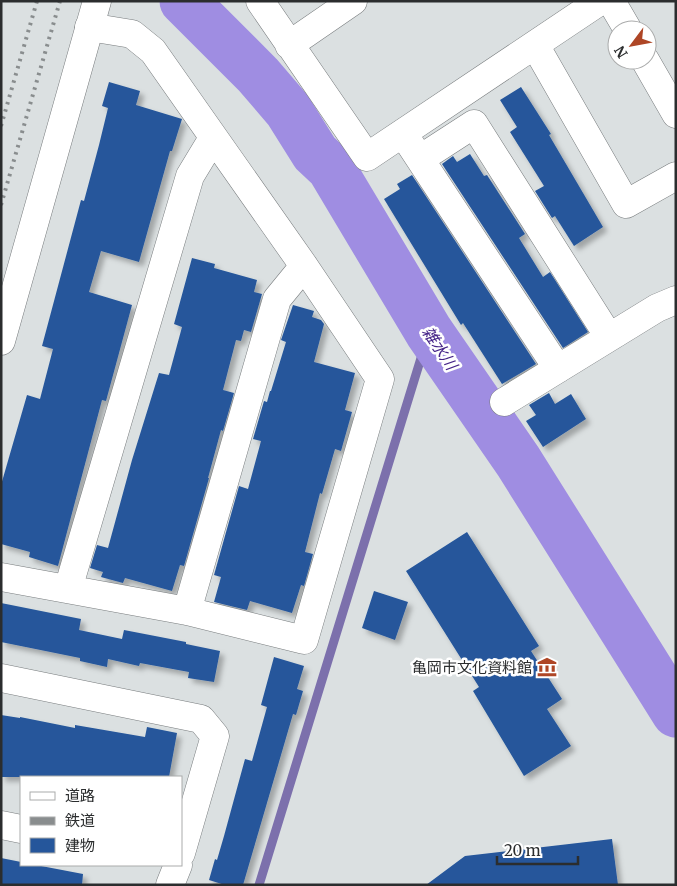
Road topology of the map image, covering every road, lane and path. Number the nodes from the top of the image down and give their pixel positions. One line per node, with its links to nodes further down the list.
1 (97, 1): 7 (street)
2 (260, 1): 8 (street)
3 (353, 1): 8 (street)
4 (600, 1): 9 (street)
5 (611, 1): 6 (street)
6 (622, 20)
7 (89, 27): 13 (street); 19 (street)
8 (289, 44): 12 (street)
9 (535, 45): 12 (street); 15 (street)
10 (651, 70): 11 (street)
11 (676, 114)
12 (403, 133): 14 (street)
13 (213, 138): 16 (street); 23 (street)
14 (420, 158): 18 (street); 20 (street)
15 (676, 176)
16 (304, 266): 24 (street); 24 (street)
17 (676, 300): 18 (street)
18 (609, 337): 20 (street)
19 (1, 341)
20 (558, 369): 21 (street)
21 (504, 402)
22 (1, 577): 23 (street)
23 (68, 589): 24 (street)
24 (187, 611)
25 (1, 678): 28 (street)
26 (1, 825): 27 (street)
27 (20, 830)
28 (182, 850)
29 (178, 866): 30 (street)
30 (170, 885)

